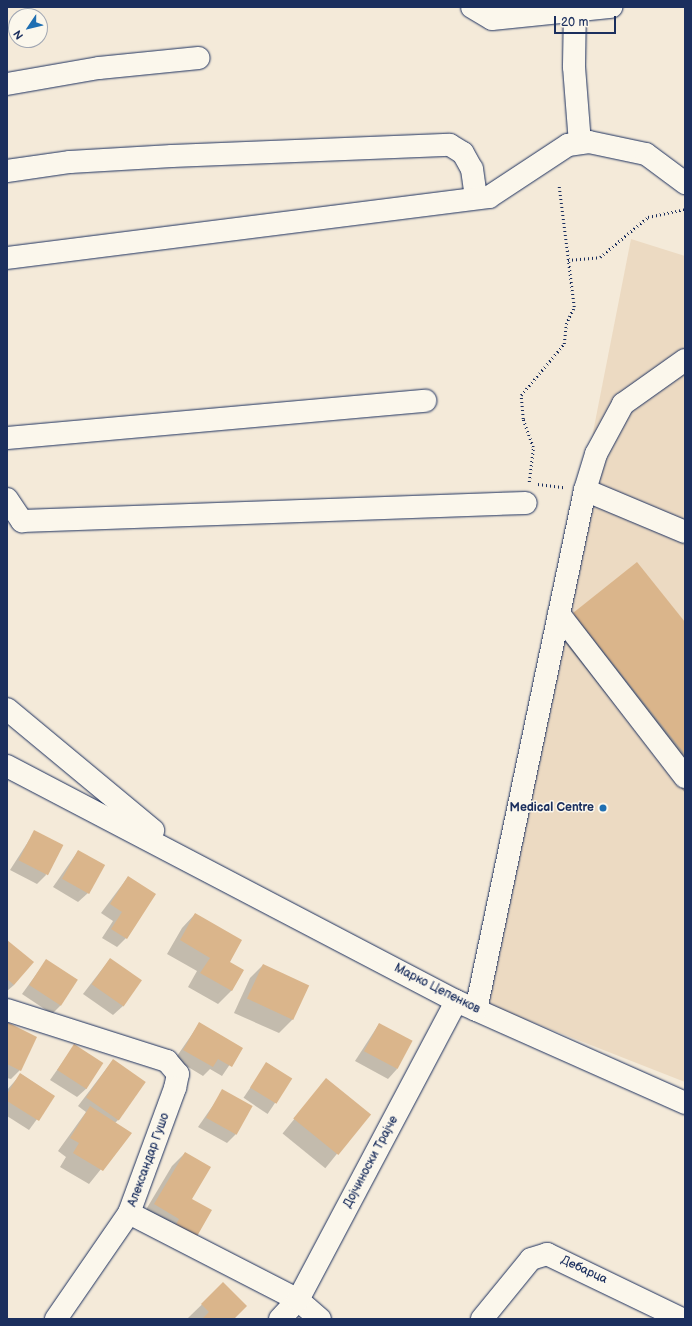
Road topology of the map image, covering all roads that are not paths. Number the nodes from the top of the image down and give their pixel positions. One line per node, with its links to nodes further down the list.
1 (472, 7): 3 (street)
2 (611, 7): 3 (street)
3 (575, 9): 6 (street)
4 (199, 58): 5 (street)
5 (7, 84)
6 (580, 144): 8 (street); 9 (street)
7 (7, 171): 9 (street)
8 (685, 183)
9 (476, 198): 10 (street)
10 (7, 258)
11 (685, 360): 14 (street)
12 (425, 401): 13 (street)
13 (7, 438)
14 (585, 490): 17 (street); 18 (street)
15 (527, 493): 16 (street)
16 (7, 499)
17 (685, 532)
18 (559, 614): 21 (street); 25 (street)
19 (7, 709): 22 (street)
20 (7, 766): 22 (street)
21 (685, 777)
22 (196, 862): 23 (street, Марко Цепенков)
23 (456, 1001): 25 (street, Марко Цепенков); 28 (street, Дојчиноски Трајче)
24 (7, 1010): 27 (street, Александар Гушо)
25 (476, 1010): 26 (street, Марко Цепенков)
26 (685, 1103)
27 (130, 1213): 28 (street, Александар Гушо); 30 (street)
28 (298, 1300): 31 (street, Дојчиноски Трајче); 32 (street, Александар Гушо)
29 (682, 1317): 33 (street, Дебарца)
30 (56, 1319)
31 (280, 1319)
32 (320, 1319)
33 (482, 1319)

